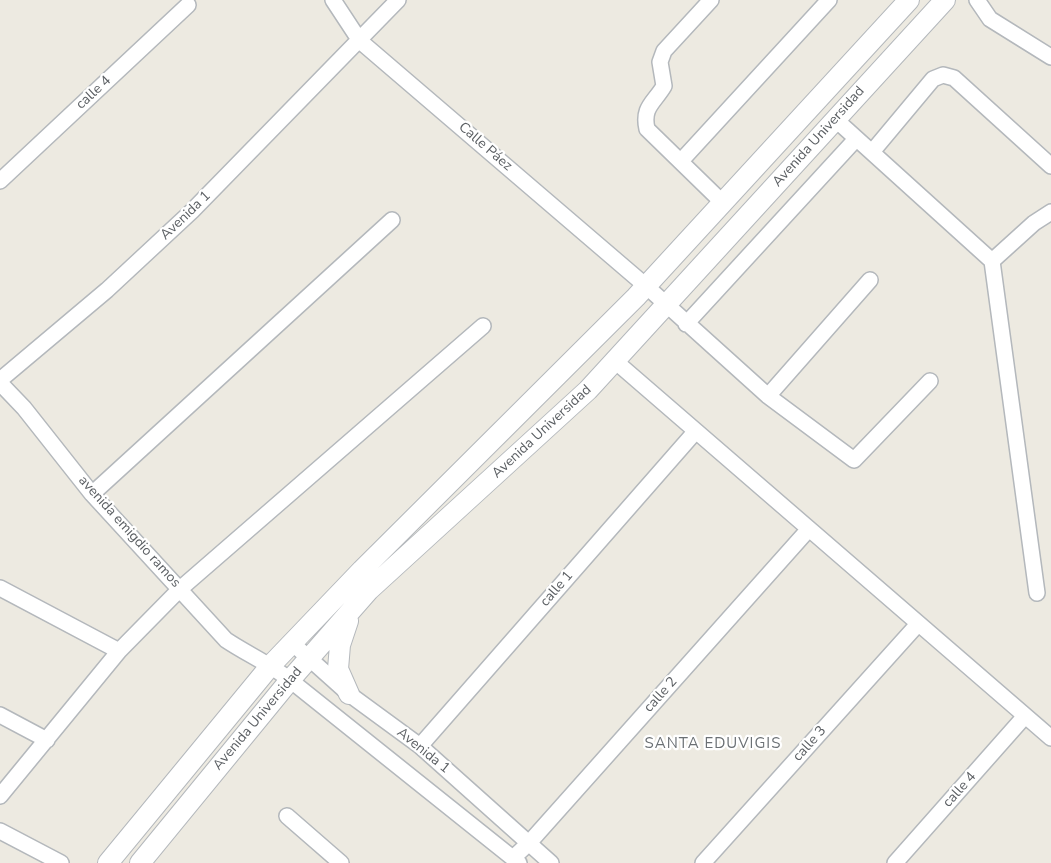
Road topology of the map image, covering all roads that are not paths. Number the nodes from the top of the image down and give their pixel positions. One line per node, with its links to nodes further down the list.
1 (333, 0): 9 (street, Calle Páez)
2 (398, 0): 9 (street, Avenida 1)
3 (711, 0): 14 (street)
4 (829, 0): 14 (street)
5 (909, 0): 17 (street, Avenida Universidad)
6 (946, 0): 11 (street, Avenida Universidad)
7 (977, 0): 10 (street)
8 (188, 5): 16 (street, calle 4)
9 (360, 41): 22 (street, Calle Páez); 28 (street, Avenida 1)
10 (1051, 57)
11 (835, 120): 12 (street); 23 (street, Avenida Universidad)
12 (856, 138): 13 (street); 24 (street)
13 (872, 152): 15 (street); 20 (street)
14 (681, 161): 17 (street)
15 (1051, 166)
16 (0, 181)
17 (723, 203): 22 (street, Avenida Universidad)
18 (1051, 212): 20 (street)
19 (392, 220): 31 (street)
20 (992, 261): 35 (street)
21 (870, 280): 29 (street)
22 (646, 286): 23 (street, Calle Páez); 38 (street, Avenida Universidad)
23 (666, 306): 24 (street, Calle Páez); 26 (street, Avenida Universidad)
24 (686, 324): 29 (street, Calle Páez)
25 (483, 326): 34 (street)
26 (615, 361): 30 (street); 36 (street, Avenida Universidad)
27 (930, 381): 29 (street, Calle Páez)
28 (0, 382): 31 (street, avenida emigdio ramos)
29 (768, 396)
30 (695, 432): 32 (street); 48 (street, calle 1)
31 (92, 494): 34 (street, avenida emigdio ramos)
32 (808, 530): 37 (street); 52 (street, calle 2)
33 (0, 588): 39 (street)
34 (180, 589): 39 (street); 41 (street, avenida emigdio ramos)
35 (1037, 593)
36 (352, 611): 40 (street, Avenida Universidad); 43 (street)
37 (918, 624): 45 (street); 59 (street, calle 3)
38 (292, 643): 40 (street, Avenida 1); 41 (street, Avenida Universidad)
39 (119, 651): 47 (street)
40 (310, 659): 42 (street, Avenida Universidad); 43 (street, Avenida 1)
41 (271, 665): 42 (street, Avenida 1); 55 (street, Avenida Universidad)
42 (290, 680): 53 (street, Avenida 1); 56 (street, Avenida Universidad)
43 (350, 694): 48 (street, Avenida 1)
44 (0, 715): 47 (street)
45 (1025, 716): 46 (street); 60 (street, calle 4)
46 (1051, 738)
47 (47, 740): 49 (street)
48 (420, 746): 52 (street, Avenida 1)
49 (0, 796)
50 (287, 816): 57 (street)
51 (0, 831): 54 (street)
52 (529, 843): 53 (street, calle 2); 58 (street, Avenida 1)
53 (516, 860)
54 (61, 863)
55 (108, 863)
56 (140, 863)
57 (341, 863)
58 (551, 863)
59 (703, 863)
60 (896, 863)

